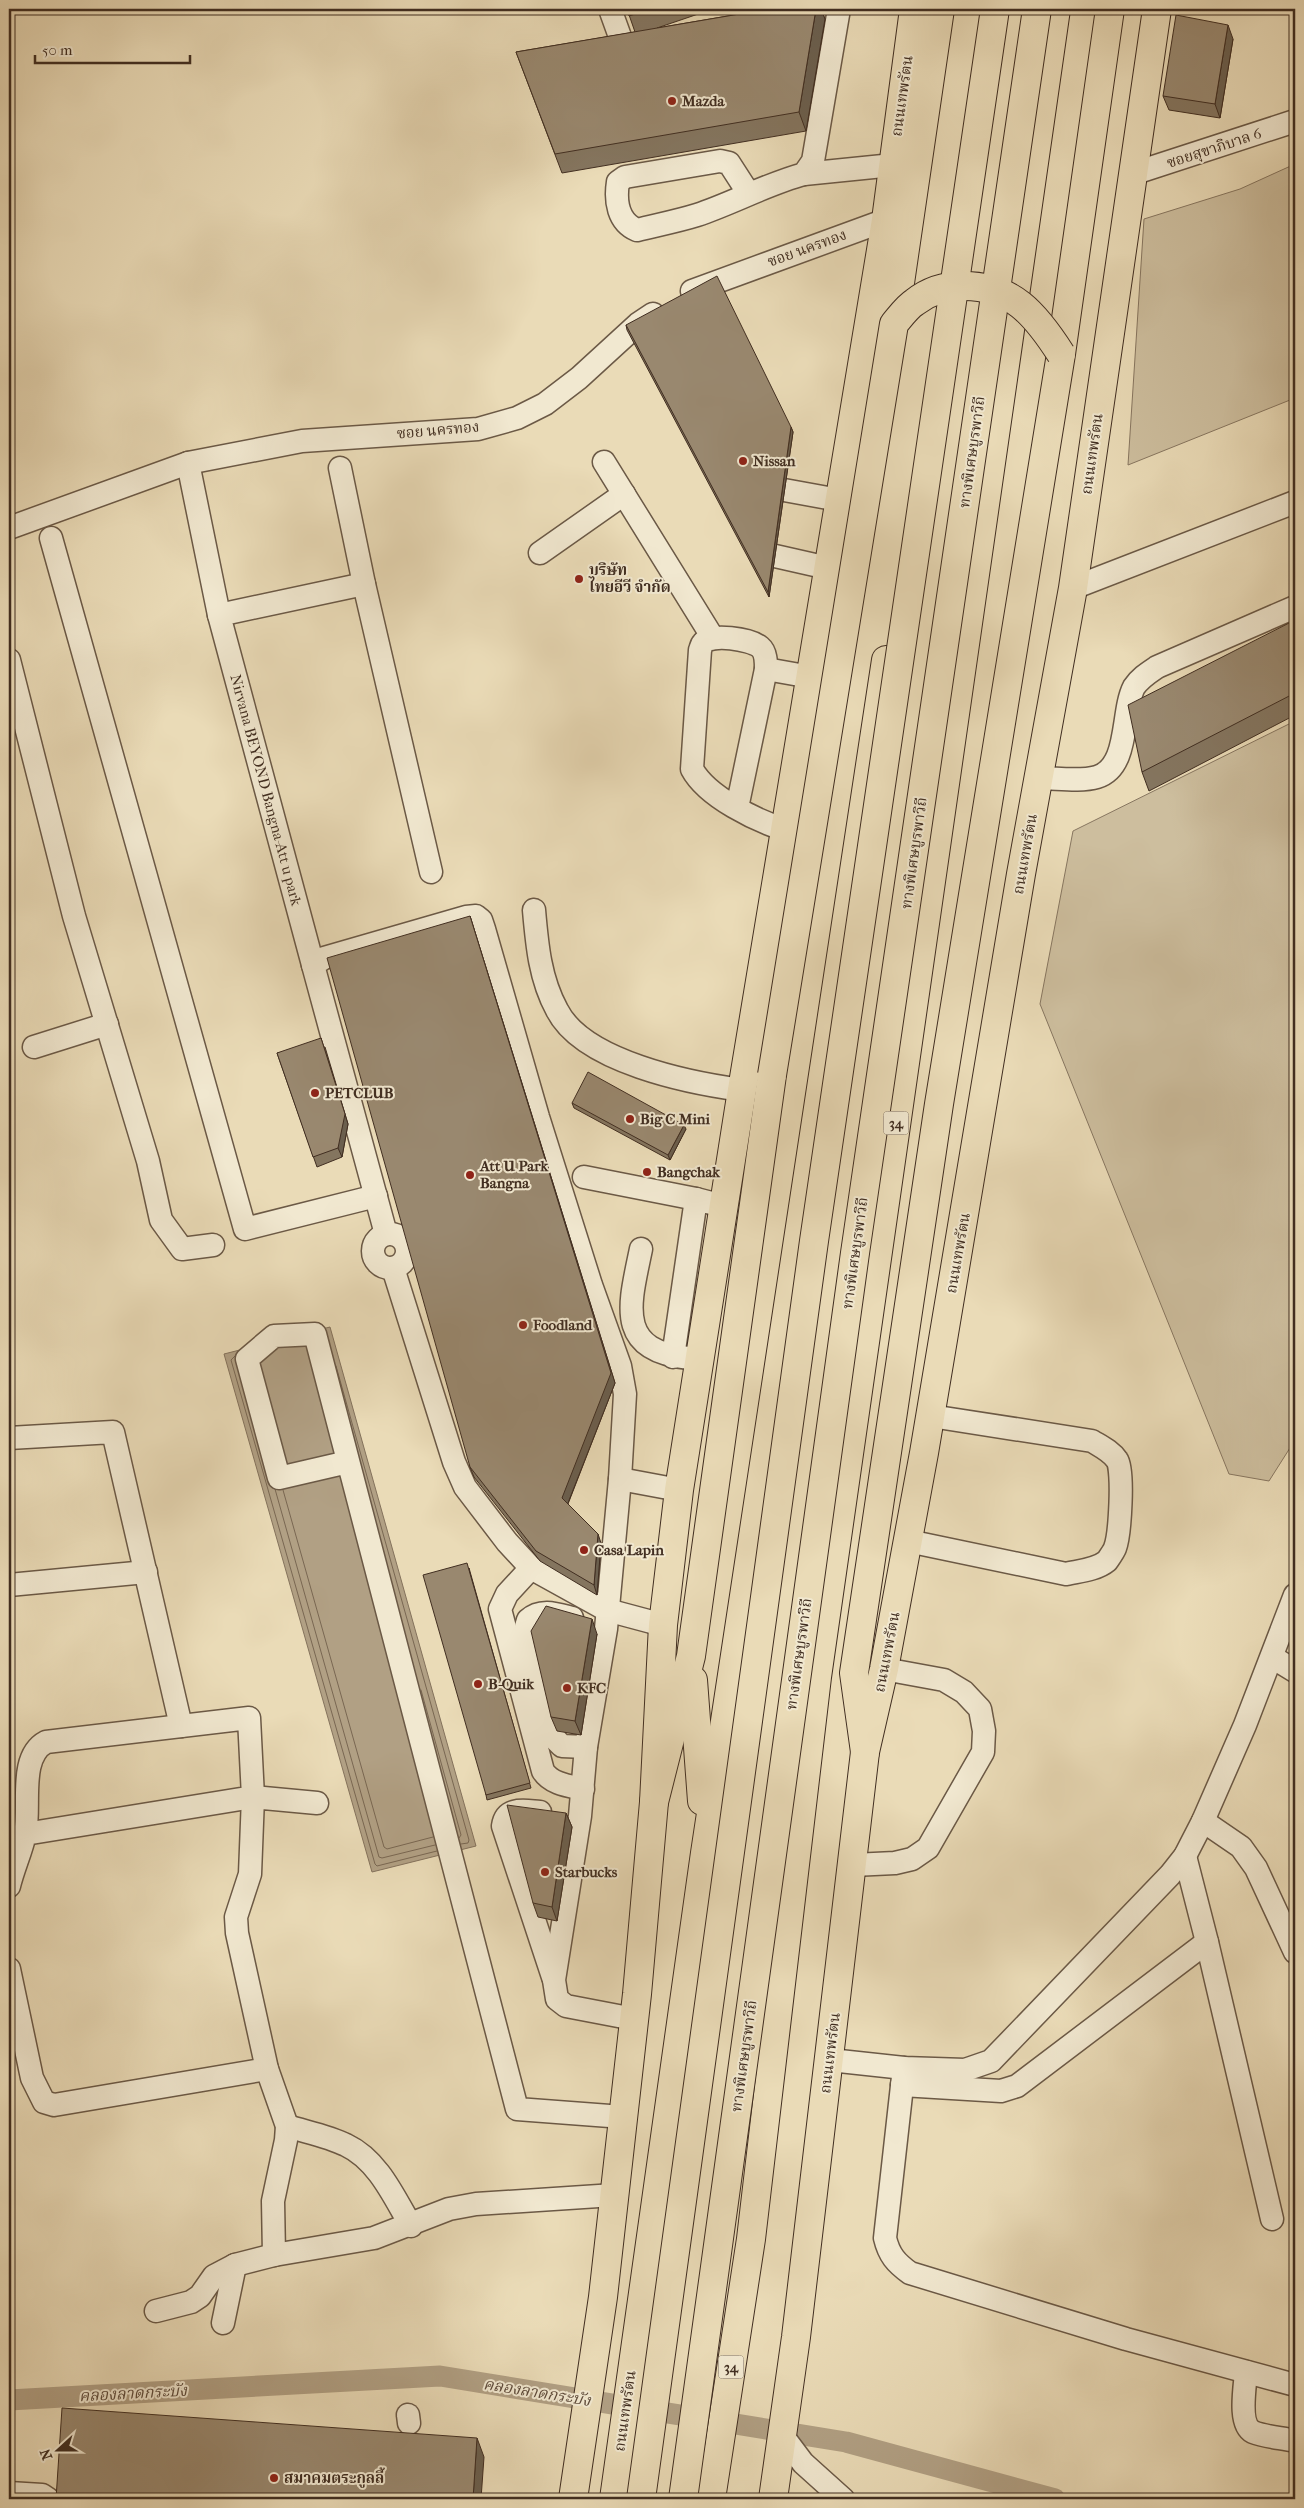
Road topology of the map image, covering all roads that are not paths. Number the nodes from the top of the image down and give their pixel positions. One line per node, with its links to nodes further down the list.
1 (610, 9): 11 (street)
2 (914, 9): 13 (main road, ถนนเทพรัตน)
3 (940, 9): 18 (main road)
4 (985, 9): 85 (main road, ถนนเทพรัตน)
5 (995, 9): 117 (main road, bridge)
6 (1037, 9): 118 (main road, ทางพิเศษบูรพาวิถี, bridge)
7 (1056, 9): 74 (main road, 34)
8 (1110, 9): 19 (main road)
9 (1157, 9): 15 (main road, ถนนเทพรัตน)
10 (832, 12): 14 (street)
11 (662, 42)
12 (1295, 121): 15 (street, ซอยสุขาภิบาล 6)
13 (893, 165): 14 (street); 17 (main road, ถนนเทพรัตน)
14 (804, 174): 16 (street)
15 (1132, 174): 33 (main road, ถนนเทพรัตน)
16 (749, 194): 16 (street)
17 (886, 220): 21 (street, ซอย นครทอง); 25 (main road, ถนนเทพรัตน)
18 (894, 324): 19 (main road, bridge); 69 (main road, bridge)
19 (1061, 354): 73 (main road)
20 (604, 462): 24 (street)
21 (188, 463): 27 (street, ซอย นครทอง); 35 (street, Nirvana BEYOND Bangna-Att u park)
22 (340, 468): 32 (street)
23 (784, 490): 25 (street)
24 (624, 494): 29 (street); 36 (street)
25 (839, 500): 31 (main road, ถนนเทพรัตน)
26 (1295, 502): 33 (street)
27 (9, 528)
28 (51, 538): 50 (street)
29 (540, 553)
30 (775, 556): 31 (street)
31 (828, 568): 39 (main road, ถนนเทพรัตน)
32 (364, 584): 35 (street); 43 (street)
33 (1073, 588): 40 (main road, ถนนเทพรัตน)
34 (1295, 607): 40 (street)
35 (219, 615): 45 (street, Nirvana BEYOND Bangna-Att u park)
36 (713, 638): 38 (street); 41 (street)
37 (9, 660): 46 (street)
38 (766, 669): 39 (street); 41 (street)
39 (811, 677): 42 (main road, ถนนเทพรัตน)
40 (1039, 778): 57 (main road, ถนนเทพรัตน)
41 (737, 808): 42 (street)
42 (786, 830): 48 (main road, ถนนเทพรัตน)
43 (431, 872)
44 (534, 910): 48 (street)
45 (313, 965): 50 (street, Nirvana BEYOND Bangna-Att u park); 60 (street)
46 (107, 1024): 47 (street); 53 (street)
47 (34, 1047)
48 (742, 1090): 52 (main road, ถนนเทพรัตน)
49 (584, 1177): 51 (street)
50 (376, 1196): 63 (street, Nirvana BEYOND Bangna-Att u park)
51 (696, 1199): 52 (street); 55 (street)
52 (723, 1206): 56 (main road, ถนนเทพรัตน)
53 (213, 1245)
54 (641, 1249): 55 (street)
55 (673, 1356): 56 (street)
56 (700, 1359): 61 (main road, ถนนเทพรัตน)
57 (931, 1416): 62 (main road, ถนนเทพรัตน); 62 (street)
58 (9, 1438): 64 (street)
59 (348, 1462): 59 (street); 97 (street)
60 (620, 1479): 61 (street); 67 (street)
61 (679, 1490): 68 (main road, ถนนเทพรัตน)
62 (908, 1541): 71 (main road, ถนนเทพรัตน)
63 (531, 1568): 67 (street); 78 (street)
64 (146, 1572): 65 (street); 75 (street)
65 (9, 1585)
66 (1295, 1598): 70 (street)
67 (606, 1619): 68 (street); 76 (street); 76 (street)
68 (663, 1624): 80 (main road, ถนนเทพรัตน)
69 (691, 1656): 80 (main road); 85 (main road)
70 (1272, 1657): 72 (street); 83 (street)
71 (884, 1669): 77 (main road, ถนนเทพรัตน); 87 (street)
72 (1295, 1671)
73 (854, 1674): 74 (main road); 77 (main road)
74 (817, 1677): 114 (main road, 34)
75 (181, 1726): 79 (street); 84 (street)
76 (586, 1748): 78 (street)
77 (866, 1752): 87 (main road, ถนนเทพรัตน)
78 (583, 1789): 82 (street)
79 (253, 1797): 81 (street); 84 (street); 95 (street)
80 (654, 1802): 93 (main road, ถนนเทพรัตน)
81 (316, 1803)
82 (580, 1816): 92 (street); 92 (street)
83 (1204, 1821): 86 (street); 90 (street)
84 (25, 1834): 88 (street)
85 (705, 1853): 112 (main road, ถนนเทพรัตน)
86 (1185, 1856): 89 (street); 96 (street)
87 (852, 1865): 94 (main road, ถนนเทพรัตน)
88 (9, 1886)
89 (1207, 1942): 96 (street); 100 (street)
90 (1295, 1952)
91 (9, 1968): 95 (street)
92 (554, 1980): 93 (street)
93 (634, 2020): 97 (main road, ถนนเทพรัตน)
94 (830, 2060): 96 (street); 109 (main road, ถนนเทพรัตน)
95 (267, 2069): 98 (street)
96 (903, 2076): 106 (street)
97 (623, 2117): 99 (main road, ถนนเทพรัตน)
98 (287, 2126): 101 (street); 102 (street)
99 (614, 2195): 101 (street); 116 (main road, ถนนเทพรัตน)
100 (1272, 2219)
101 (411, 2226): 102 (street)
102 (274, 2255): 103 (street)
103 (235, 2265): 104 (street); 105 (street)
104 (156, 2311)
105 (223, 2323)
106 (1246, 2372): 107 (street); 110 (street)
107 (1295, 2385)
108 (404, 2426): 111 (street)
109 (782, 2435): 119 (main road, ถนนเทพรัตน); 120 (street)
110 (1295, 2441)
111 (420, 2444)
112 (615, 2489)
113 (9, 2493): 115 (street)
114 (711, 2497)
115 (48, 2499)
116 (573, 2499)
117 (641, 2499)
118 (682, 2499)
119 (773, 2499)
120 (843, 2499)

